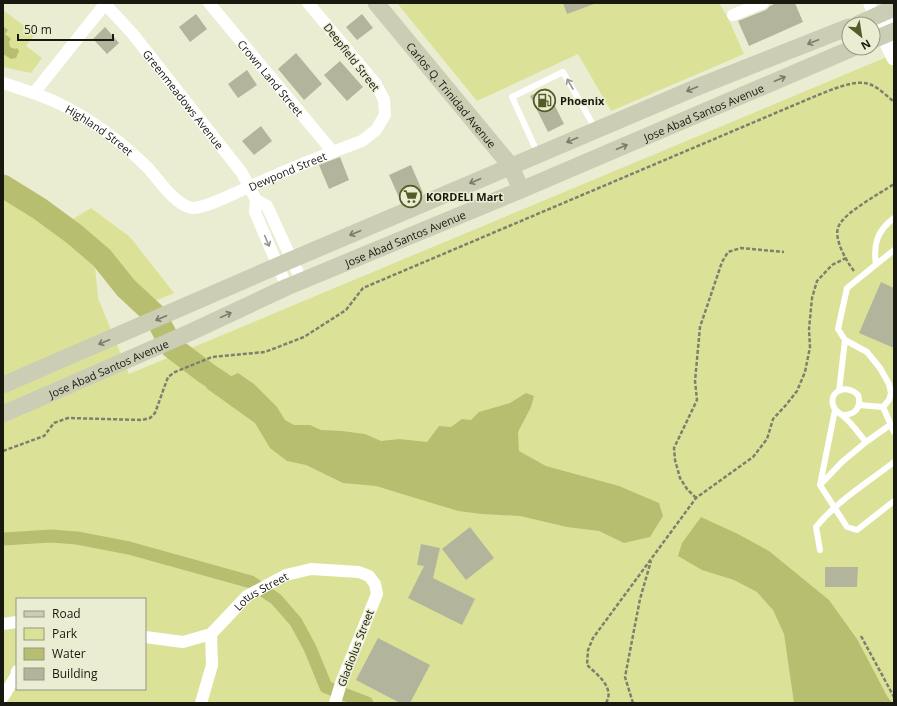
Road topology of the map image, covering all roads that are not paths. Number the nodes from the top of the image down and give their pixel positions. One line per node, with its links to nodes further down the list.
1 (104, 3): 14 (street); 20 (street, Greenmeadows Avenue)
2 (209, 3): 17 (street, Crown Land Street)
3 (308, 3): 15 (street, Deepfield Street)
4 (376, 3): 19 (main road, Carlos Q. Trinidad Avenue)
5 (762, 3): 7 (street)
6 (885, 11): 8 (main road); 10 (street)
7 (733, 15)
8 (875, 16)
9 (841, 30): 16 (main road, one-way to 16)
10 (883, 35): 12 (street)
11 (841, 53): 21 (main road, Jose Abad Santos Avenue, one-way to 11)
12 (894, 58)
13 (3, 83): 14 (street, Highland Street)
14 (34, 93): 22 (street, Highland Street)
15 (385, 115): 17 (street, Dewpond Street)
16 (596, 130): 18 (main road, one-way to 18); 18 (lane, one-way to 18)
17 (333, 152): 20 (street, Dewpond Street)
18 (538, 154): 19 (main road)
19 (511, 166): 21 (main road, Carlos Q. Trinidad Avenue); 25 (main road, one-way to 25)
20 (250, 186): 22 (street, Dewpond Street); 25 (street, Greenmeadows Avenue)
21 (522, 190): 27 (main road, Jose Abad Santos Avenue)
22 (180, 202)
23 (894, 218): 26 (lane)
24 (894, 250): 26 (lane)
25 (285, 263): 27 (street, Greenmeadows Avenue); 29 (main road, one-way to 29)
26 (876, 265): 28 (lane)
27 (295, 284): 34 (main road, Jose Abad Santos Avenue, one-way to 27)
28 (845, 340): 30 (lane); 32 (lane)
29 (3, 385)
30 (840, 390): 31 (lane); 33 (lane)
31 (859, 404): 32 (lane); 35 (lane)
32 (883, 407): 36 (lane)
33 (835, 410): 35 (lane); 40 (lane)
34 (3, 414)
35 (843, 415): 38 (lane)
36 (890, 425): 37 (lane); 38 (lane)
37 (894, 432)
38 (866, 442): 40 (lane)
39 (894, 462): 42 (lane)
40 (820, 485): 42 (lane)
41 (894, 501): 42 (lane)
42 (834, 508): 43 (lane)
43 (820, 550)
44 (377, 594): 47 (street, Lotus Street); 52 (street, Gladiolus Street)
45 (16, 622): 46 (street)
46 (3, 624)
47 (211, 634): 48 (street); 51 (street)
48 (146, 637)
49 (16, 676): 50 (street)
50 (3, 697)
51 (200, 703)
52 (335, 703)

